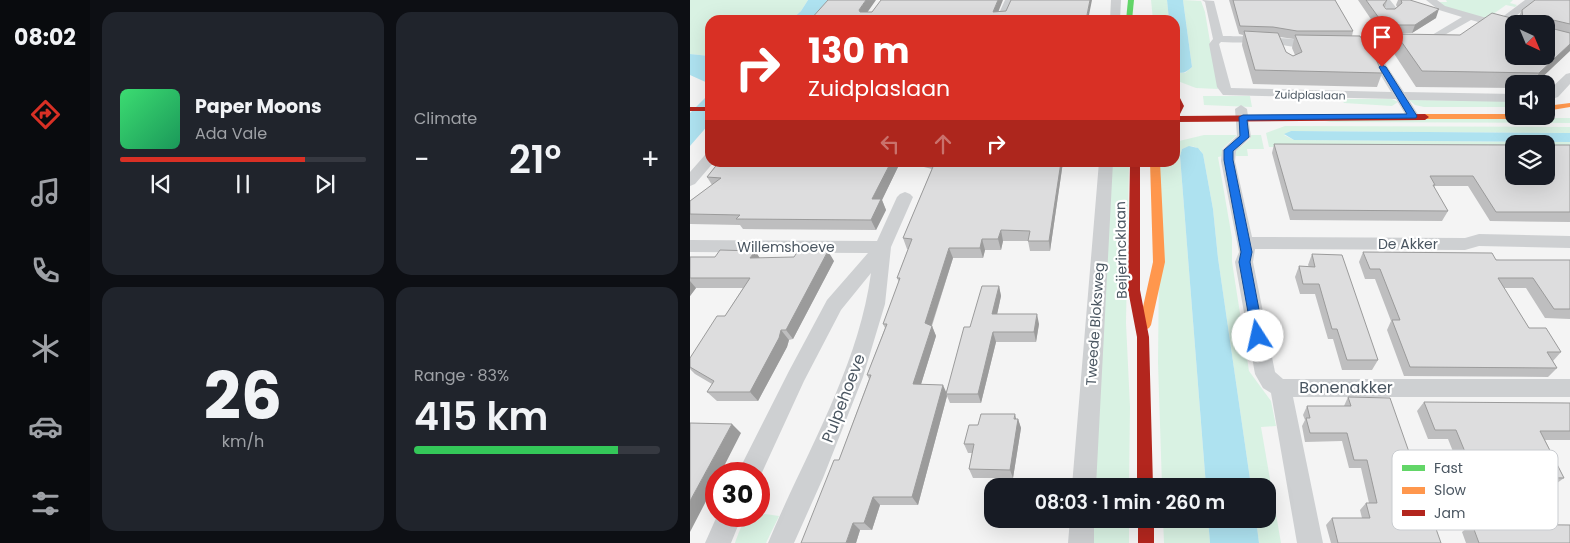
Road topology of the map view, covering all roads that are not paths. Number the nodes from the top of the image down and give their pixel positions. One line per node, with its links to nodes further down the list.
1 (1010, 0): 9 (street)
2 (1116, 0): 10 (street)
3 (1131, 0): 11 (main road)
4 (1207, 0): 15 (street)
5 (1385, 0): 8 (street)
6 (1431, 0): 12 (street)
7 (1531, 0): 13 (street)
8 (1387, 14)
9 (1003, 15)
10 (1115, 15)
11 (1130, 15)
12 (1470, 16): 13 (street); 17 (street)
13 (1498, 24): 14 (street)
14 (1505, 26)
15 (1218, 39): 16 (street); 21 (street, Zuidplaslaan)
16 (1282, 42): 17 (street); 18 (street)
17 (1368, 44): 21 (street)
18 (1288, 57)
19 (1570, 77): 20 (street)
20 (1555, 93)
21 (1401, 96): 22 (street, Zuidplaslaan); 30 (street)
22 (1505, 98)
23 (1186, 104): 29 (main road, Zuidplaslaan)
24 (690, 109): 25 (main road)
25 (705, 109)
26 (1505, 109): 30 (main road, Zuidplaslaan)
27 (1555, 109): 28 (main road)
28 (1570, 109): 31 (main road)
29 (1242, 113): 30 (main road, Zuidplaslaan); 33 (main road, Zuidplaslaan); 41 (street)
30 (1411, 113): 32 (main road, Zuidplaslaan)
31 (1555, 113)
32 (1505, 116)
33 (1180, 118)
34 (705, 164): 38 (street)
35 (1106, 167): 48 (street, Tweede Bloksweg)
36 (1135, 167): 44 (main road, Beijerincklaan)
37 (1155, 167): 44 (main road, Beijerincklaan)
38 (690, 181)
39 (905, 197): 43 (street, Pulpehoeve)
40 (1570, 242): 41 (street, De Akker)
41 (1245, 243): 45 (street)
42 (690, 246): 43 (street, Willemshoeve)
43 (883, 247): 47 (street, Pulpehoeve); 54 (street, Pulpehoeve)
44 (1143, 337): 49 (main road, Beijerincklaan)
45 (1280, 388): 46 (street, Bonenakker); 57 (street, Bonenakker)
46 (1570, 388)
47 (755, 462)
48 (1085, 478)
49 (1145, 478)
50 (725, 527): 53 (street)
51 (1082, 528): 55 (street)
52 (1146, 528): 56 (main road)
53 (718, 543)
54 (781, 543)
55 (1081, 543)
56 (1146, 543)
57 (1310, 543)

